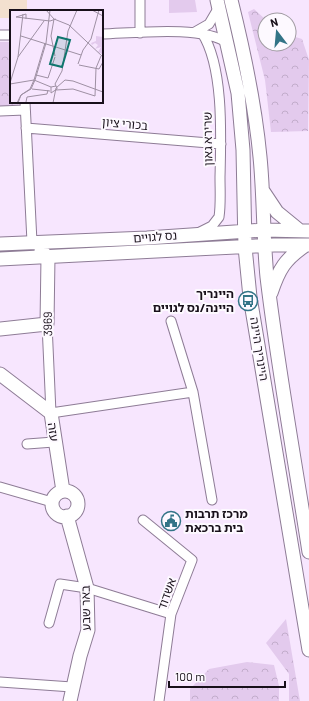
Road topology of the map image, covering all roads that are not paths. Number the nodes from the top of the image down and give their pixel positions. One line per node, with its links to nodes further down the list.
1 (140, 0): 4 (street)
2 (231, 0): 12 (main road, היינריך היינה)
3 (218, 3): 5 (street); 7 (main road, היינריך היינה)
4 (140, 33): 5 (street); 6 (street)
5 (199, 33): 7 (street); 11 (street, שרירא גאון)
6 (103, 34)
7 (228, 43): 15 (main road, היינריך היינה)
8 (25, 106): 9 (street); 10 (street)
9 (0, 111)
10 (26, 128): 11 (street, בכורי ציון); 17 (street)
11 (221, 144): 16 (street, שרירא גאון)
12 (262, 188): 13 (main road, היינריך היינה); 14 (main road)
13 (264, 230): 14 (main road, נס לגויים); 15 (main road, נס לגויים); 19 (main road, היינריך היינה)
14 (304, 230)
15 (244, 231): 16 (main road, נס לגויים); 21 (main road, היינריך היינה)
16 (195, 234): 17 (main road, נס לגויים)
17 (32, 242): 18 (main road, נס לגויים); 22 (main road)
18 (0, 244)
19 (264, 245): 20 (main road, נס לגויים); 21 (main road, נס לגויים); 24 (main road, היינריך היינה)
20 (307, 245): 24 (main road)
21 (245, 247): 22 (main road, נס לגויים); 43 (main road, היינריך היינה)
22 (48, 258): 23 (main road, נס לגויים); 26 (main road, 3969)
23 (0, 259)
24 (270, 297): 39 (main road, היינריך היינה)
25 (171, 321): 29 (street)
26 (47, 324): 27 (main road); 30 (street, 3969)
27 (0, 328)
28 (0, 374): 30 (main road, עזה)
29 (193, 392): 30 (street); 35 (street)
30 (51, 412): 31 (main road, עזה)
31 (54, 442): 32 (street); 34 (main road, עזה)
32 (27, 444)
33 (0, 486): 36 (street)
34 (63, 491): 36 (main road); 37 (main road)
35 (212, 500)
36 (52, 502): 37 (main road)
37 (67, 516): 40 (main road, באר שבע)
38 (143, 520): 41 (street, אשדוד)
39 (309, 552)
40 (87, 588): 41 (street); 42 (street); 45 (main road, באר שבע)
41 (171, 614): 47 (street, אשדוד)
42 (49, 623)
43 (309, 650)
44 (0, 682): 45 (street)
45 (72, 687): 46 (main road, באר שבע)
46 (70, 701)
47 (159, 701)

